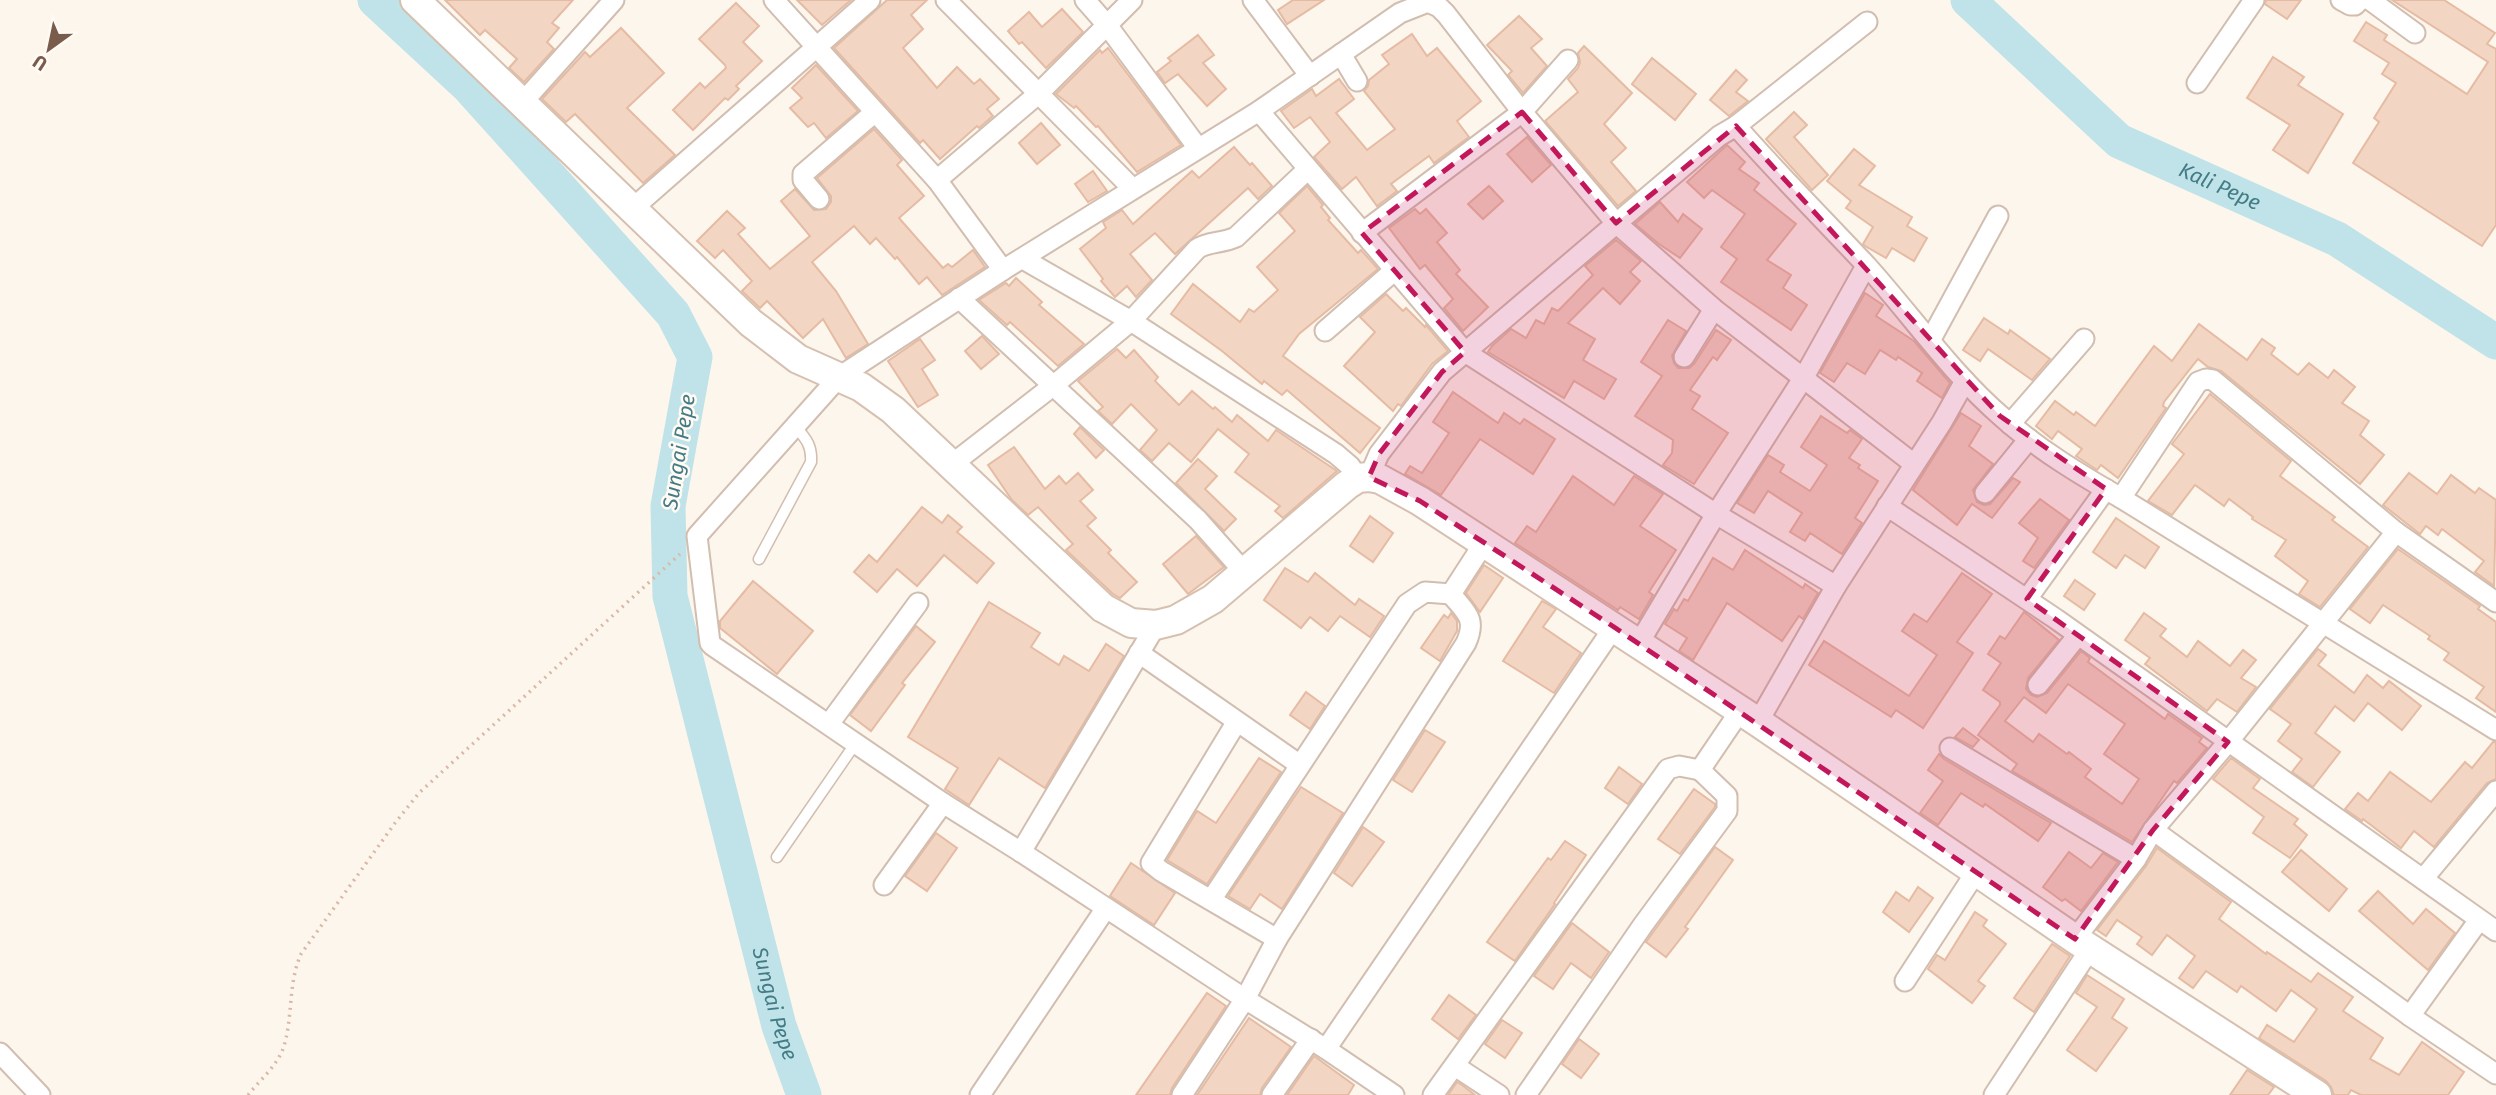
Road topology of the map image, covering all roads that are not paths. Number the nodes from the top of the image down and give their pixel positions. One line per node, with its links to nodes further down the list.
1 (614, 0): 23 (street)
2 (774, 0): 16 (street)
3 (870, 0): 16 (street)
4 (946, 0): 22 (street)
5 (1085, 0): 14 (street)
6 (1132, 0): 14 (street)
7 (1253, 0): 19 (street)
8 (2254, 0): 21 (street)
9 (2341, 0): 10 (street)
10 (2360, 0)
11 (2370, 0): 15 (street)
12 (418, 1): 23 (main road)
13 (1867, 22): 27 (street)
14 (1107, 25): 22 (street); 28 (street)
15 (2415, 33)
16 (815, 46): 25 (street); 33 (street)
17 (1341, 54): 19 (street); 20 (street); 26 (street)
18 (1568, 60): 26 (street)
19 (1310, 76): 24 (street)
20 (1357, 81)
21 (2197, 83)
22 (1038, 94): 30 (street); 31 (street)
23 (522, 103): 33 (main road)
24 (1259, 111): 28 (street); 29 (street)
25 (875, 112): 30 (street); 32 (street)
26 (1522, 112): 35 (street); 36 (street)
27 (1736, 126): 35 (street); 38 (street)
28 (1198, 148): 31 (street)
29 (1308, 169): 36 (street); 43 (street)
30 (937, 180): 39 (street)
31 (1132, 188): 37 (street)
32 (820, 199)
33 (632, 209): 49 (main road)
34 (1997, 216): 45 (street)
35 (1616, 223): 42 (street); 47 (street)
36 (1362, 233): 40 (street)
37 (1023, 259): 39 (street); 43 (street)
38 (1866, 266): 45 (street); 50 (street)
39 (1003, 270): 41 (street)
40 (1395, 270): 44 (street); 47 (street)
41 (959, 298): 49 (street); 52 (street)
42 (1714, 309): 48 (street); 50 (street)
43 (1131, 321): 52 (street); 58 (street)
44 (1325, 331)
45 (1931, 339): 51 (street)
46 (2084, 339): 53 (street)
47 (1465, 352): 58 (street); 62 (street)
48 (1684, 357)
49 (839, 377): 54 (street); 57 (main road)
50 (1804, 377): 56 (street); 62 (street)
51 (1965, 381): 53 (street); 56 (street)
52 (1054, 385): 57 (street); 66 (street)
53 (2010, 424): 55 (street)
54 (795, 426): 65 (lane); 81 (street)
55 (2029, 439): 59 (street); 60 (street)
56 (1913, 464): 61 (street)
57 (951, 465): 73 (main road)
58 (1364, 478): 64 (main road); 66 (main road)
59 (1985, 494)
60 (2113, 494): 63 (street); 69 (street); 72 (street)
61 (1887, 506): 67 (street); 69 (street)
62 (1716, 514): 67 (street); 76 (street)
63 (2396, 532): 70 (street); 72 (street)
64 (1483, 543): 68 (street); 74 (main road)
65 (759, 559)
66 (1245, 573): 73 (main road)
67 (1836, 586): 79 (street)
68 (1451, 594): 86 (street); 100 (street)
69 (2026, 599): 75 (street)
70 (2496, 602)
71 (918, 603): 81 (street)
72 (2324, 624): 82 (street); 83 (street)
73 (1156, 625): 77 (street)
74 (1614, 627): 76 (main road); 105 (street)
75 (2078, 635): 78 (street); 83 (street)
76 (1639, 643): 79 (main road)
77 (1139, 653): 80 (street); 91 (street)
78 (2038, 685)
79 (1749, 716): 87 (street); 94 (main road)
80 (1236, 723): 86 (street); 97 (street)
81 (829, 724): 84 (street)
82 (2496, 730)
83 (2228, 742): 90 (street); 95 (street)
84 (855, 744): 89 (street); 92 (lane)
85 (1950, 748): 93 (street)
86 (1300, 765): 97 (street)
87 (1700, 770): 107 (street); 117 (street)
88 (2496, 792): 95 (street)
89 (943, 803): 91 (street); 96 (street)
90 (2153, 830): 93 (street); 104 (street)
91 (1021, 852): 98 (street)
92 (777, 857)
93 (2136, 859): 101 (street)
94 (1976, 872): 101 (main road); 102 (street)
95 (2423, 879): 99 (street)
96 (884, 885)
97 (1211, 900): 100 (street)
98 (1106, 908): 103 (street); 111 (street)
99 (2488, 926): 104 (street)
100 (1277, 939): 103 (street)
101 (2083, 944): 118 (street); 119 (main road)
102 (1905, 981)
103 (1245, 999): 105 (street); 112 (street)
104 (2410, 1016): 108 (street)
105 (1319, 1044): 109 (street); 113 (street)
106 (0, 1053): 110 (street)
107 (1455, 1066): 115 (street); 116 (street)
108 (2496, 1074)
109 (1367, 1088): 114 (street)
110 (40, 1095)
111 (981, 1095)
112 (1182, 1095)
113 (1272, 1095)
114 (1394, 1095)
115 (1433, 1095)
116 (1499, 1095)
117 (1527, 1095)
118 (1994, 1095)
119 (2317, 1095)

